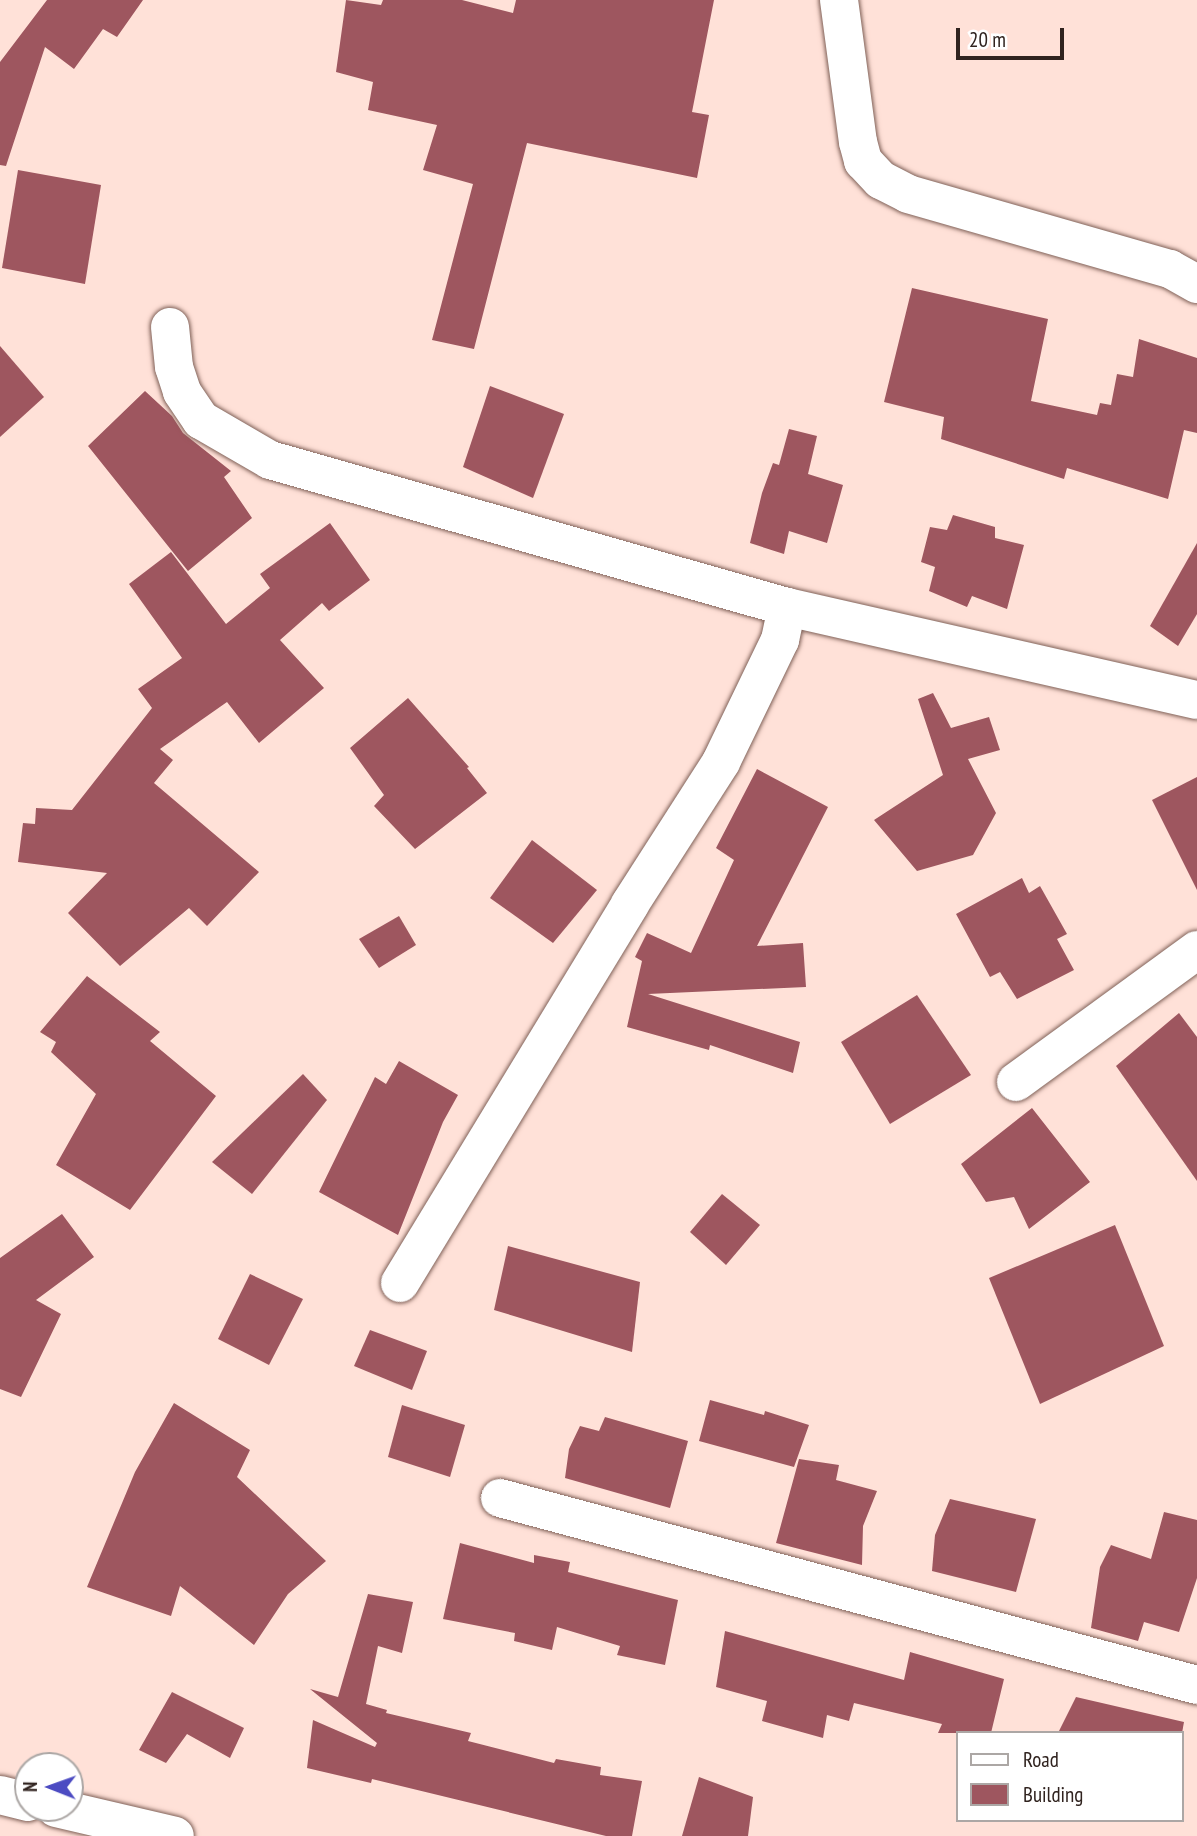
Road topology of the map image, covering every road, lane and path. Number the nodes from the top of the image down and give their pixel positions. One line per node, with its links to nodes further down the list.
1 (839, 0): 2 (street)
2 (1197, 284)
3 (170, 327): 4 (street)
4 (788, 607): 5 (street); 8 (street)
5 (1197, 700)
6 (1197, 950): 7 (street)
7 (1016, 1082)
8 (400, 1283)
9 (500, 1498): 10 (street)
10 (1197, 1685)
11 (84, 1815): 12 (street)
12 (175, 1836)

